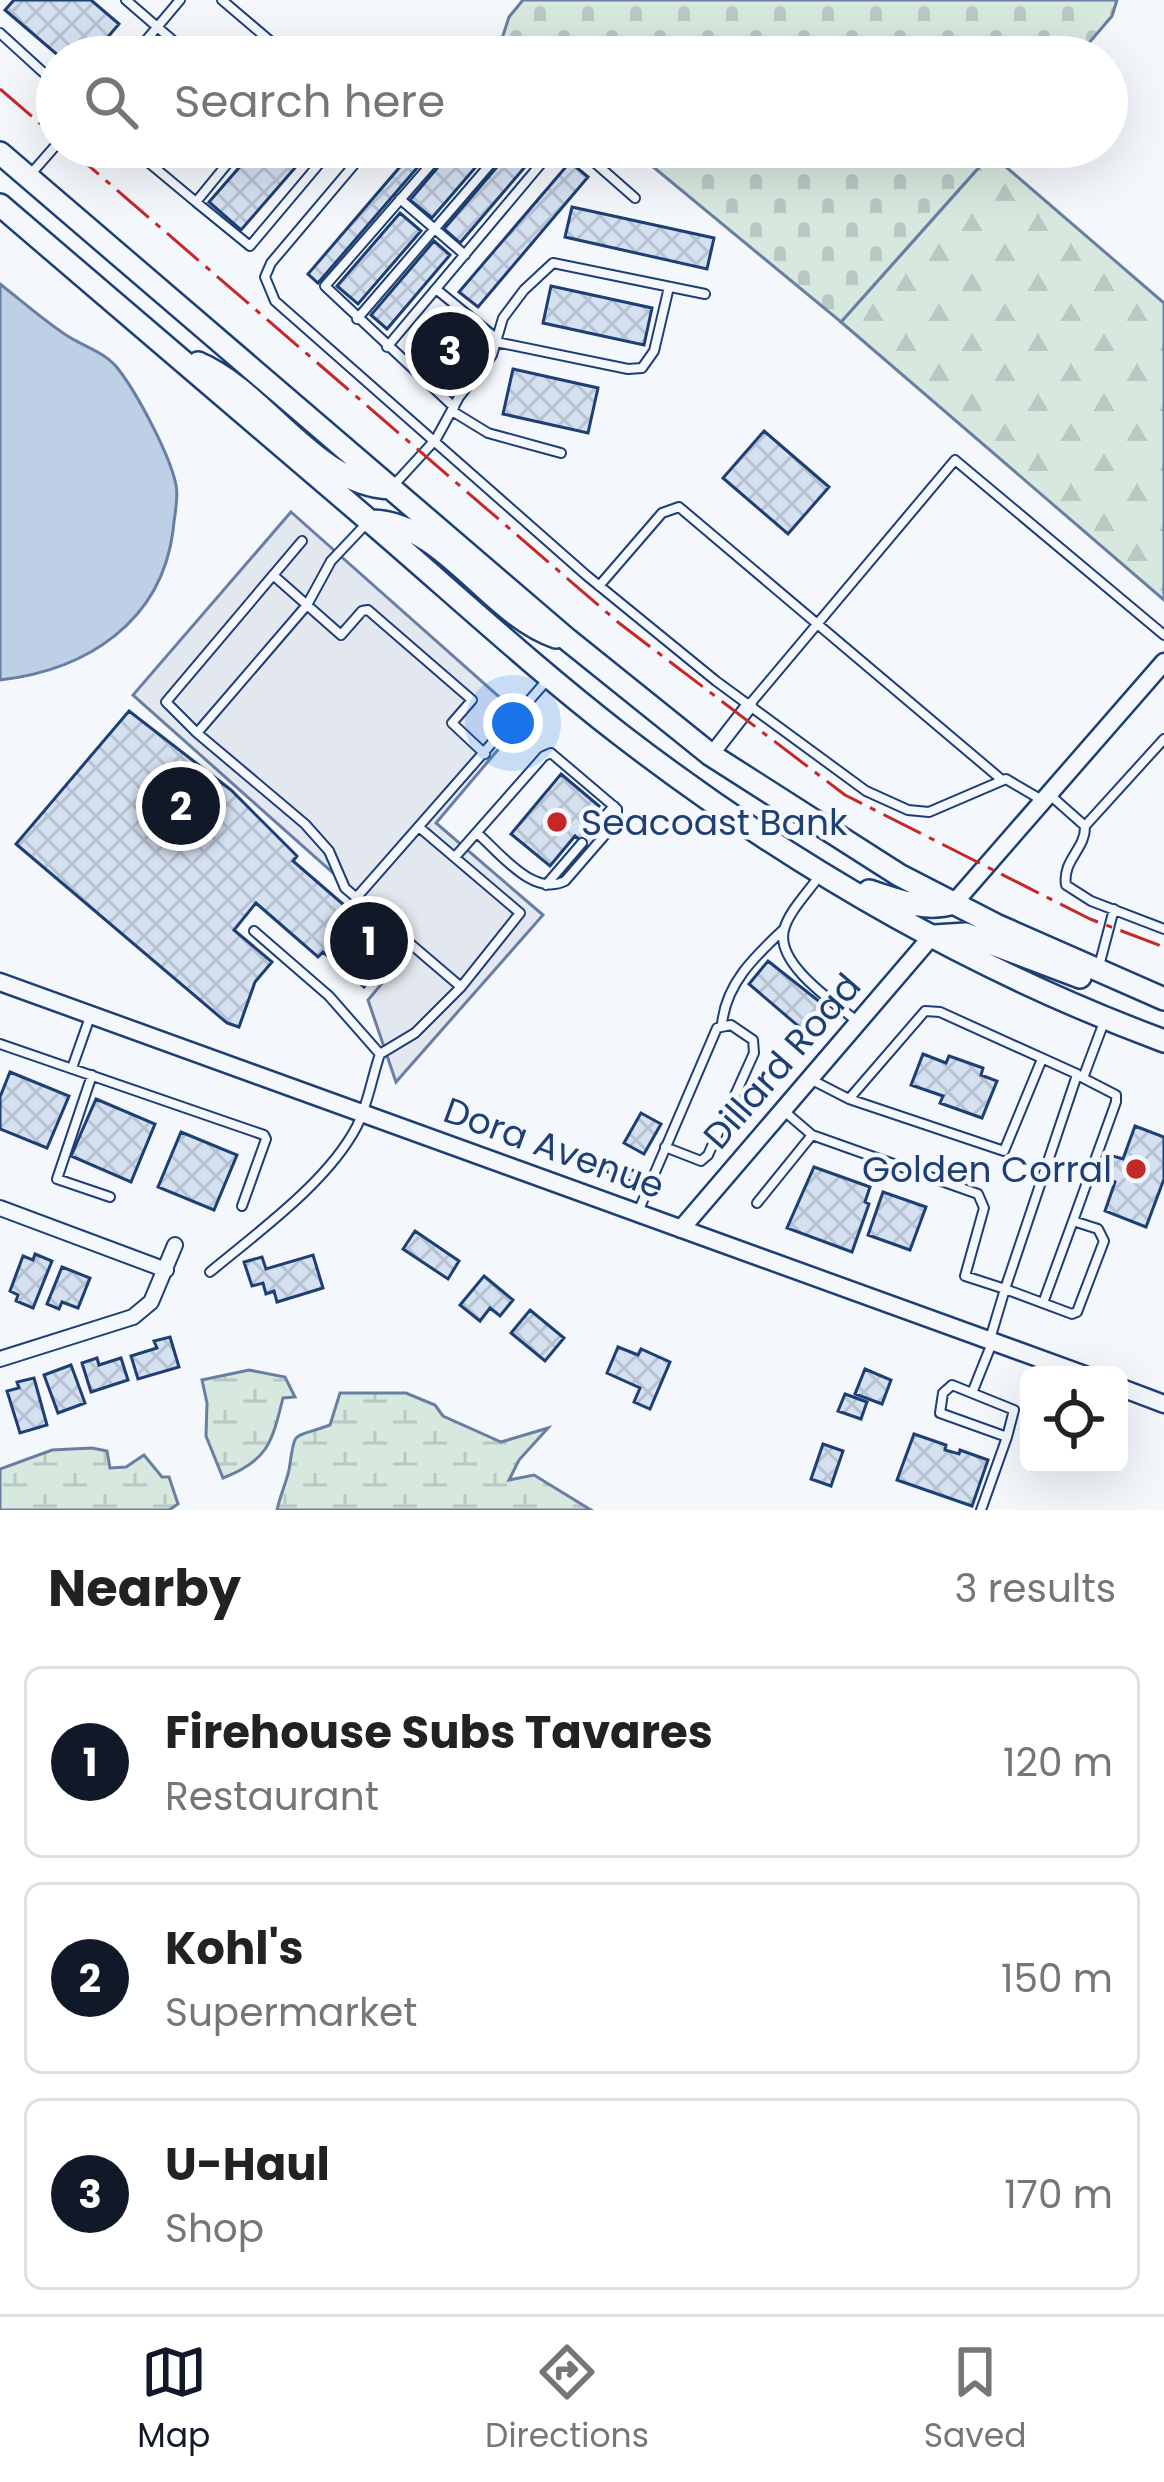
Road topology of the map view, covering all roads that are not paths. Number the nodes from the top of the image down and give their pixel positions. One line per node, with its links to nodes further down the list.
1 (125, 0): 4 (lane)
2 (180, 0): 4 (lane)
3 (221, 0): 8 (lane)
4 (157, 28): 6 (lane); 7 (lane)
5 (0, 33): 9 (lane)
6 (150, 36)
7 (167, 36)
8 (264, 36)
9 (36, 66)
10 (0, 153): 20 (main road)
11 (36, 168): 20 (lane)
12 (155, 168): 23 (lane)
13 (224, 168): 23 (lane)
14 (316, 168): 23 (lane)
15 (351, 168): 35 (lane)
16 (428, 168): 22 (lane)
17 (487, 168): 25 (lane)
18 (538, 168): 26 (lane)
19 (601, 168): 21 (lane)
20 (28, 177): 37 (main road)
21 (635, 198)
22 (400, 200): 25 (lane); 30 (lane)
23 (196, 202)
24 (0, 205): 33 (main road)
25 (435, 229): 26 (lane); 30 (lane)
26 (465, 255): 28 (lane)
27 (669, 287): 29 (lane); 31 (lane); 31 (lane)
28 (436, 290): 31 (lane); 32 (lane)
29 (705, 294)
30 (357, 319): 32 (lane)
31 (496, 340): 34 (lane)
32 (388, 347): 34 (lane)
33 (180, 359): 37 (main road); 38 (main road)
34 (453, 409): 35 (lane); 36 (lane)
35 (436, 440): 37 (lane); 41 (lane)
36 (561, 453)
37 (391, 488): 45 (main road)
38 (369, 521): 42 (lane); 45 (main road); 47 (main road)
39 (302, 541): 40 (lane)
40 (273, 575): 42 (lane); 49 (lane)
41 (599, 586): 43 (lane); 48 (lane)
42 (307, 605): 49 (lane); 51 (lane)
43 (820, 625): 44 (lane); 48 (lane); 53 (lane)
44 (1164, 635)
45 (568, 640): 52 (main road)
46 (1164, 662): 54 (street)
47 (551, 676): 51 (lane); 62 (main road)
48 (749, 706): 52 (street); 53 (lane)
49 (197, 733): 64 (lane)
50 (1164, 739): 57 (lane)
51 (485, 754): 58 (lane)
52 (711, 755): 65 (main road)
53 (1002, 780): 54 (lane)
54 (1044, 797): 57 (lane); 65 (street)
55 (614, 806): 56 (lane); 59 (lane); 63 (lane)
56 (597, 825)
57 (1085, 826): 66 (lane)
58 (420, 828): 61 (lane); 64 (lane)
59 (477, 833): 61 (lane); 63 (lane)
60 (582, 843): 63 (lane)
61 (454, 857): 73 (lane)
62 (822, 874): 65 (main road); 67 (lane); 70 (main road)
63 (545, 886)
64 (356, 898): 73 (lane)
65 (954, 904): 71 (main road)
66 (1114, 909): 68 (lane); 71 (lane)
67 (784, 929): 77 (lane); 78 (lane)
68 (1164, 929)
69 (254, 932): 81 (lane)
70 (932, 936): 71 (main road); 76 (main road); 77 (street, Dillard Road)
71 (1097, 972): 74 (main road)
72 (0, 982): 75 (street, Dora Avenue)
73 (461, 987): 81 (lane)
74 (1164, 999)
75 (90, 1015): 83 (lane); 89 (street, Dora Avenue)
76 (1105, 1017): 79 (main road); 85 (lane)
77 (859, 1023): 86 (street, Dillard Road)
78 (722, 1024): 91 (lane); 91 (lane)
79 (1164, 1041)
80 (0, 1044): 83 (lane)
81 (380, 1054): 89 (lane)
82 (1042, 1059): 85 (lane); 87 (lane); 87 (lane)
83 (72, 1068): 84 (lane)
84 (92, 1075): 92 (lane); 94 (lane)
85 (1080, 1076): 97 (lane); 102 (lane)
86 (810, 1079): 87 (lane); 88 (street, Dillard Road)
87 (849, 1099)
88 (783, 1111): 90 (lane); 98 (street, Dillard Road)
89 (361, 1113): 96 (street, Dora Avenue); 101 (lane)
90 (812, 1136): 93 (lane); 102 (lane)
91 (665, 1148): 96 (lane)
92 (110, 1197)
93 (757, 1203)
94 (242, 1206)
95 (0, 1208): 100 (street)
96 (637, 1214): 98 (street, Dora Avenue)
97 (1073, 1221): 103 (lane); 103 (lane)
98 (681, 1229): 104 (street, Dora Avenue)
99 (176, 1245): 100 (street)
100 (166, 1270): 105 (street)
101 (210, 1272)
102 (1005, 1289): 103 (lane); 104 (lane)
103 (1043, 1303)
104 (991, 1341): 106 (street, Dora Avenue); 108 (lane)
105 (0, 1359)
106 (1060, 1366)
107 (1128, 1390): 109 (street)
108 (973, 1393): 110 (lane); 110 (lane)
109 (1164, 1403)
110 (1007, 1437): 111 (lane)
111 (981, 1510)

